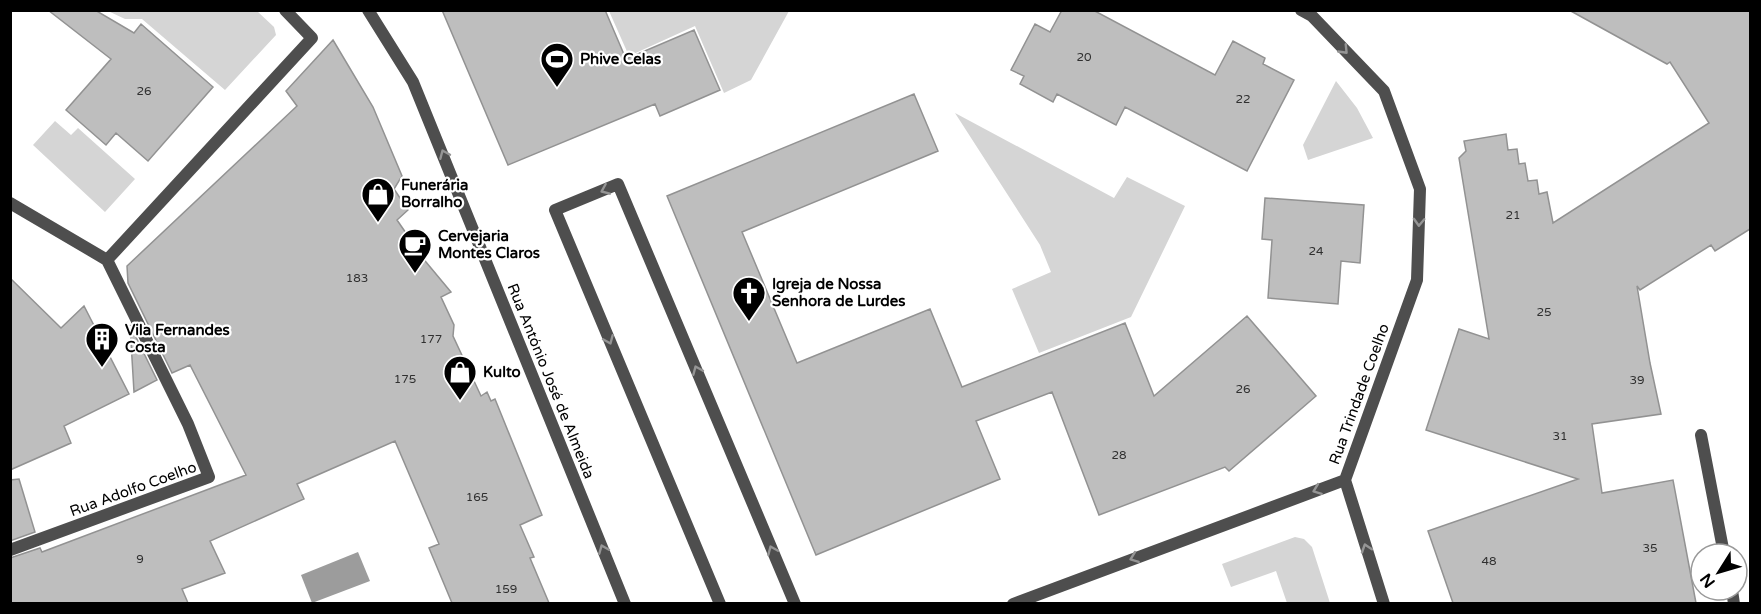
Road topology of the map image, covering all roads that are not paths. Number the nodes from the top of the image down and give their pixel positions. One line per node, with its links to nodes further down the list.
1 (285, 10): 5 (street)
2 (368, 10): 10 (street, Rua António José de Almeida, one-way to 2)
3 (1301, 10): 7 (street, Rua Trindade Coelho, one-way to 7)
4 (10, 202): 5 (street)
5 (107, 261): 9 (street, Rua Adolfo Coelho)
6 (1701, 435): 8 (street)
7 (1345, 480): 13 (street, Rua Trindade Coelho, one-way to 13); 14 (street, one-way to 7)
8 (1722, 542)
9 (10, 550)
10 (625, 603)
11 (720, 603): 12 (street, one-way to 11)
12 (795, 603)
13 (1013, 603)
14 (1384, 603)

